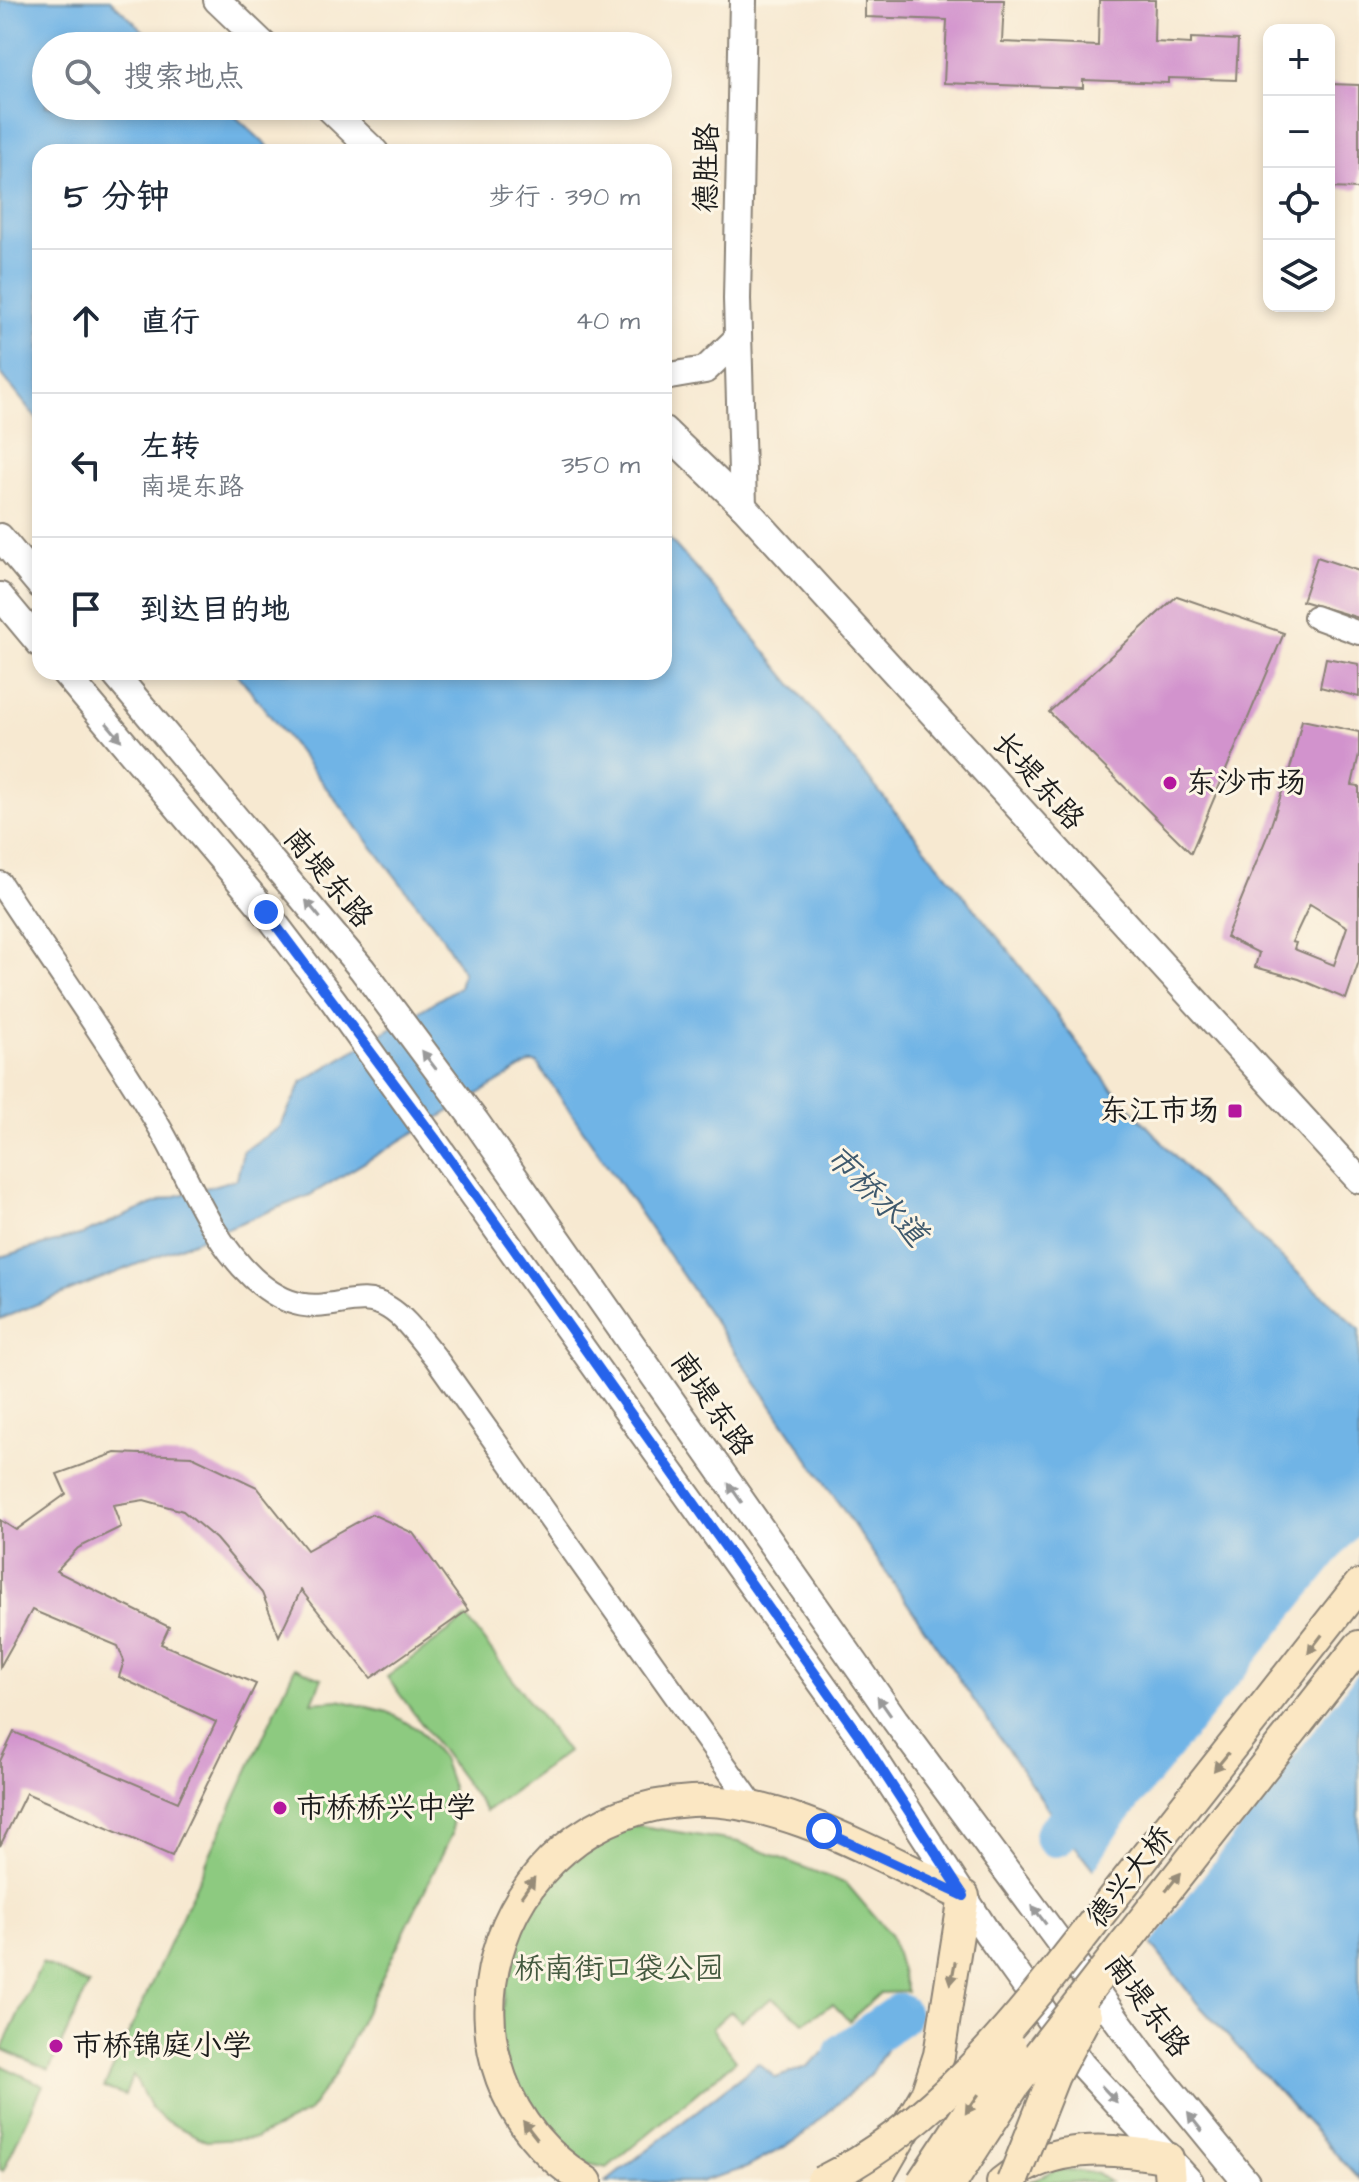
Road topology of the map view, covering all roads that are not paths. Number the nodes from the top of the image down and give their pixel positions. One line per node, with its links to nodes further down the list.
1 (217, 0): 3 (street)
2 (743, 0): 6 (street, 德胜路)
3 (250, 32)
4 (342, 120): 5 (street)
5 (367, 144)
6 (738, 338): 7 (street); 9 (street, 德胜路)
7 (672, 376)
8 (672, 438): 9 (street, 长堤东路)
9 (743, 506): 19 (street, 长堤东路)
10 (0, 537): 11 (street)
11 (32, 575)
12 (0, 596): 15 (street)
13 (1315, 617): 14 (street)
14 (1359, 633)
15 (32, 634)
16 (71, 680): 23 (street, one-way to 23)
17 (120, 680): 35 (street, 南堤东路, one-way to 17)
18 (0, 883): 22 (street)
19 (1359, 1180)
20 (1359, 1585): 24 (main road, 德兴大桥, one-way to 24)
21 (1359, 1646): 25 (main road, 德兴大桥, one-way to 21)
22 (756, 1809): 23 (main road); 27 (main road, one-way to 22)
23 (964, 1896): 26 (street, one-way to 26); 29 (main road, one-way to 29)
24 (1093, 1923): 28 (main road, bridge); 30 (main road, 德兴大桥, one-way to 30, bridge)
25 (1125, 1943): 31 (main road, 德兴大桥, bridge); 33 (main road, bridge)
26 (1169, 2170): 32 (main road); 34 (street)
27 (587, 2182)
28 (821, 2182)
29 (875, 2182)
30 (922, 2182)
31 (952, 2182)
32 (1002, 2182)
33 (1012, 2182)
34 (1190, 2182)
35 (1246, 2182)

